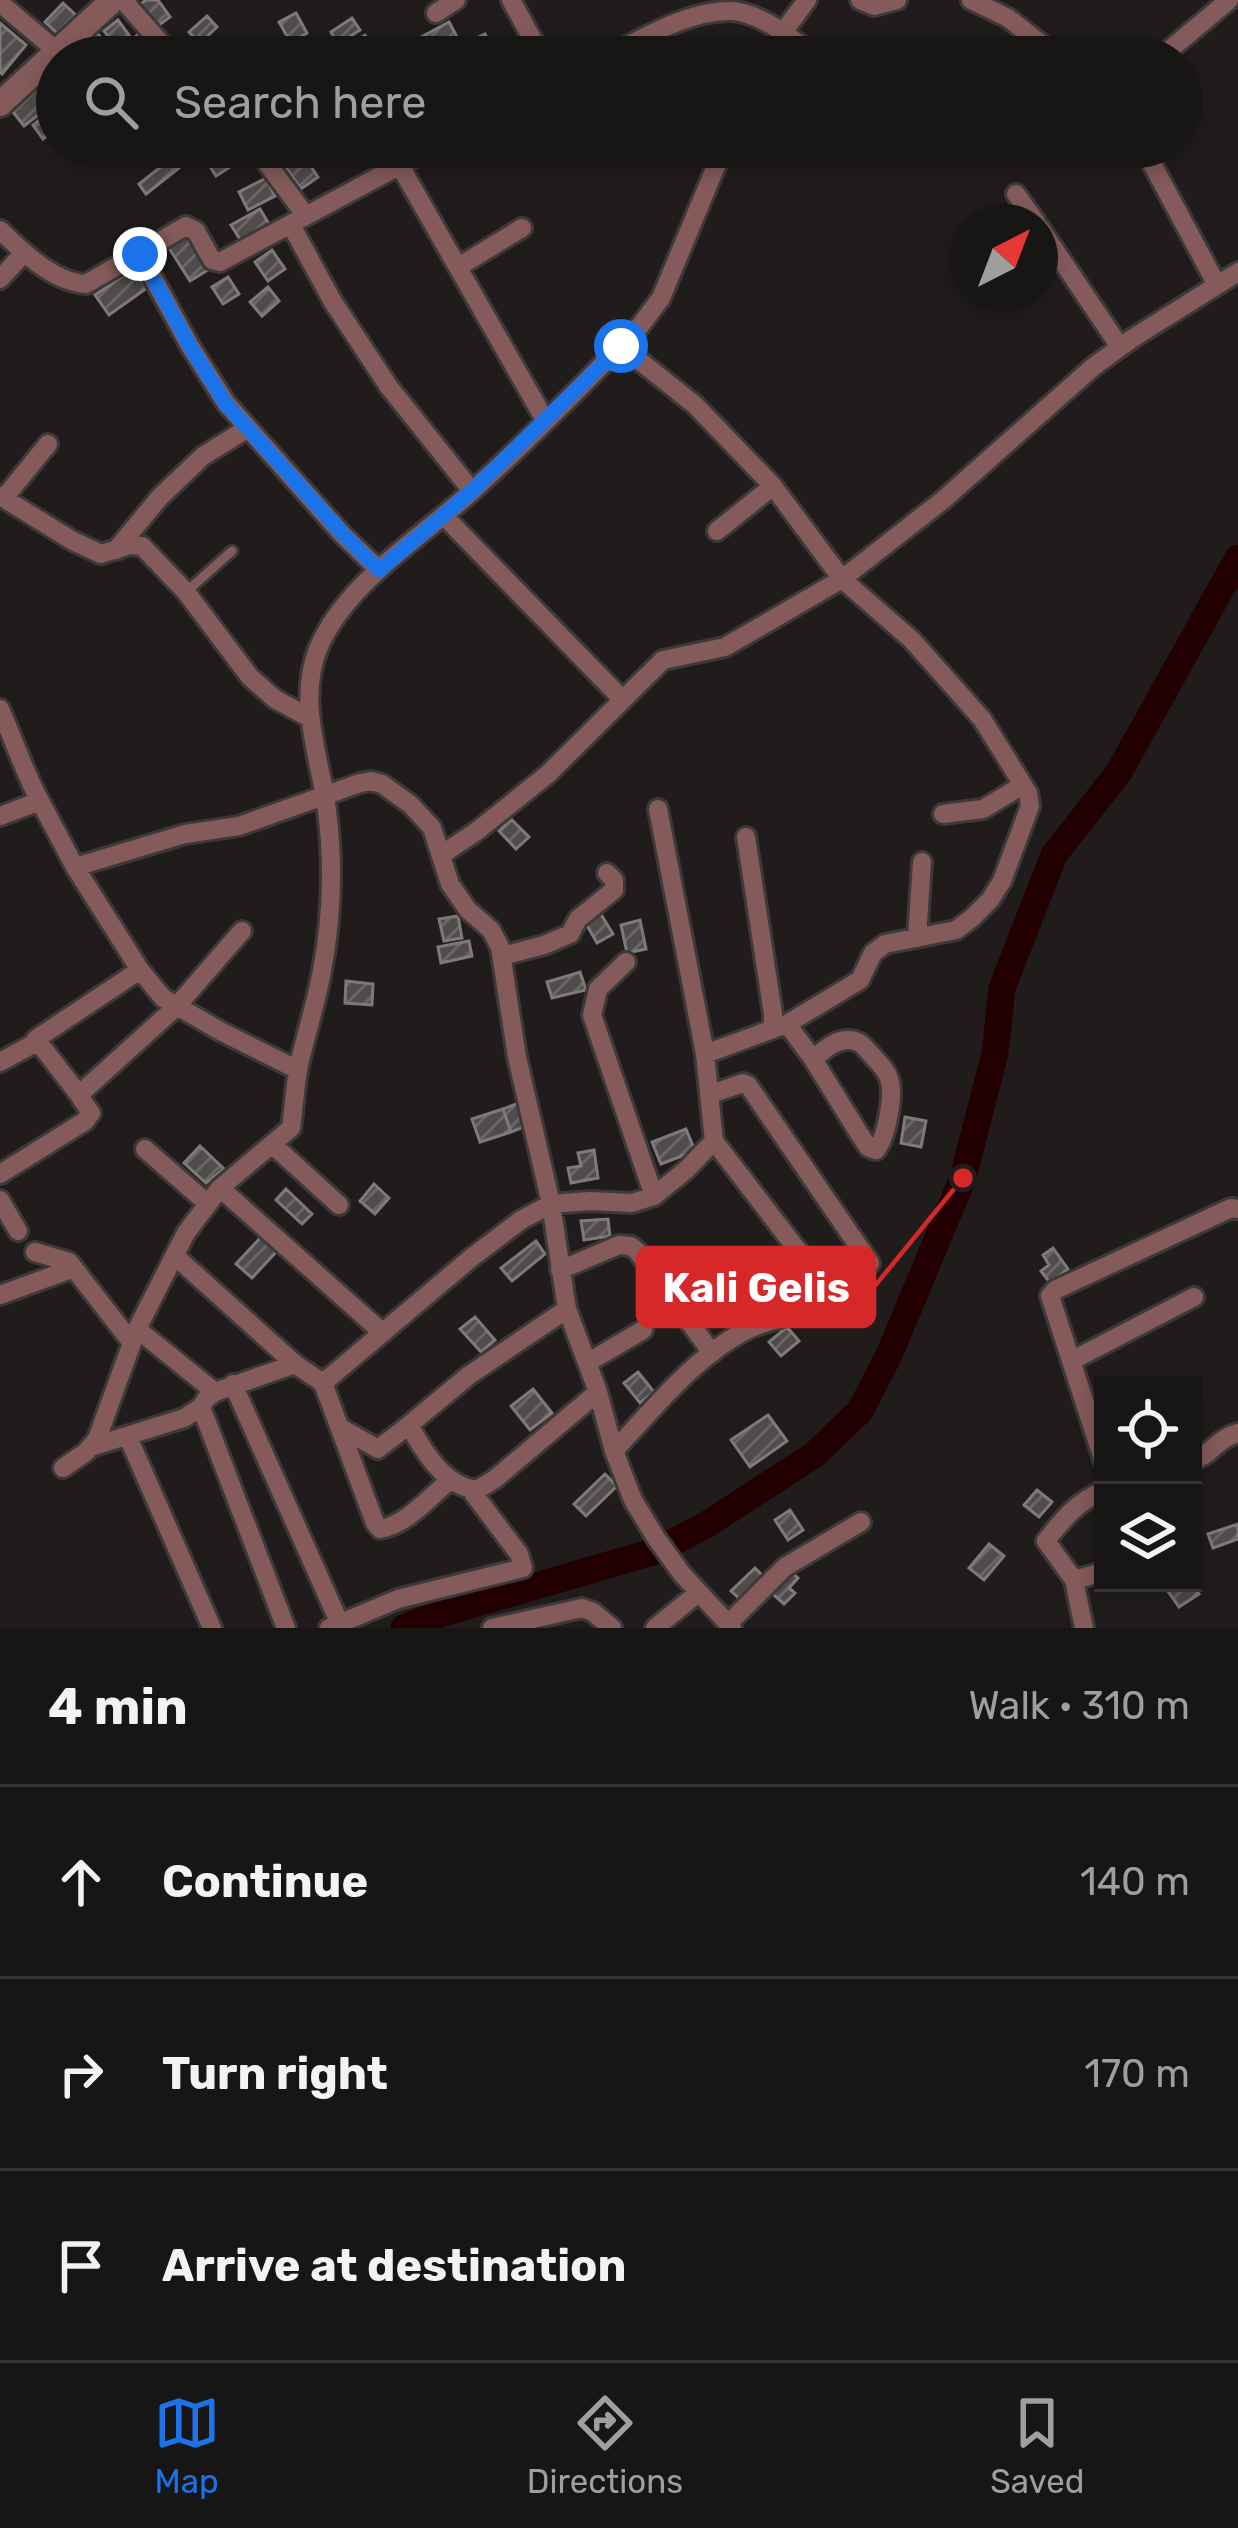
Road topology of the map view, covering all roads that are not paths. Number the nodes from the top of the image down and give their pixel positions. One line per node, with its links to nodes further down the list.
1 (113, 0): 14 (street)
2 (122, 0): 15 (street)
3 (456, 0): 11 (street)
4 (512, 0): 16 (street)
5 (807, 0): 12 (street)
6 (860, 0): 7 (street)
7 (898, 0)
8 (970, 0): 20 (street)
9 (1229, 0): 21 (street)
10 (0, 2): 13 (street)
11 (436, 13)
12 (784, 31): 17 (street); 18 (street); 19 (street)
13 (39, 36)
14 (75, 36)
15 (154, 36)
16 (531, 36)
17 (647, 36)
18 (781, 36)
19 (790, 36)
20 (1030, 36)
21 (1187, 36)
22 (36, 72): 23 (street)
23 (0, 104)
24 (267, 168): 31 (street)
25 (393, 168): 31 (street)
26 (402, 168): 37 (street)
27 (715, 168): 41 (street)
28 (1154, 168): 40 (street)
29 (1016, 194): 30 (street)
30 (1023, 204)
31 (298, 220): 35 (street); 47 (street)
32 (522, 228): 37 (street)
33 (0, 230): 34 (street)
34 (24, 254): 35 (street); 39 (street)
35 (140, 254): 44 (street)
36 (1058, 255): 42 (street)
37 (458, 267): 43 (street)
38 (1238, 272): 40 (street)
39 (0, 279)
40 (1217, 285): 42 (street)
41 (621, 346): 43 (street); 46 (street)
42 (1120, 347): 54 (street)
43 (545, 420): 47 (street)
44 (248, 428): 52 (street); 53 (street)
45 (48, 444): 48 (street)
46 (773, 486): 50 (street); 54 (street)
47 (472, 491): 49 (street)
48 (2, 497): 52 (street)
49 (444, 516): 53 (street); 56 (street)
50 (717, 531)
51 (232, 551): 55 (lane)
52 (114, 552): 55 (street)
53 (379, 570): 58 (street)
54 (842, 579): 56 (street); 59 (street)
55 (187, 592): 58 (street)
56 (622, 699): 66 (street)
57 (0, 709): 61 (street)
58 (310, 718): 60 (street)
59 (1023, 785): 63 (street); 71 (street)
60 (325, 796): 66 (street); 68 (street); 81 (street)
61 (40, 801): 64 (street); 68 (street)
62 (658, 809): 78 (street)
63 (943, 814)
64 (0, 816)
65 (746, 837): 76 (street)
66 (440, 855): 72 (street)
67 (922, 862): 71 (street)
68 (75, 867): 74 (street)
69 (607, 873): 72 (street)
70 (242, 932): 75 (street)
71 (917, 938): 76 (street)
72 (502, 956): 92 (street)
73 (626, 962): 89 (street)
74 (140, 970): 75 (street); 77 (street)
75 (176, 1007): 81 (street); 83 (street)
76 (780, 1027): 78 (street); 79 (street)
77 (37, 1042): 80 (street); 83 (street)
78 (705, 1054): 82 (street)
79 (813, 1059): 79 (street)
80 (0, 1062)
81 (298, 1070): 85 (street)
82 (711, 1094): 84 (street); 97 (street)
83 (80, 1096): 87 (street)
84 (714, 1141): 89 (street); 106 (street)
85 (272, 1145): 88 (street); 91 (street)
86 (145, 1150): 88 (street)
87 (0, 1174)
88 (214, 1196): 96 (street); 104 (street)
89 (654, 1196): 92 (street)
90 (0, 1200): 94 (street)
91 (338, 1204)
92 (551, 1204): 99 (street); 104 (street)
93 (1238, 1209): 107 (street)
94 (18, 1231)
95 (34, 1252): 98 (street)
96 (175, 1256): 105 (street); 109 (street)
97 (870, 1264)
98 (74, 1268): 100 (street); 105 (street)
99 (560, 1270): 102 (street); 106 (street)
100 (0, 1295)
101 (1194, 1297): 107 (street)
102 (567, 1310): 108 (street); 114 (street)
103 (643, 1330): 108 (street)
104 (383, 1333): 110 (street)
105 (135, 1336): 111 (street); 119 (street)
106 (712, 1353): 120 (street)
107 (1072, 1361): 116 (street)
108 (587, 1363): 112 (street)
109 (296, 1364): 110 (street); 111 (street)
110 (322, 1383): 115 (street)
111 (224, 1388): 113 (street); 130 (street)
112 (598, 1392): 120 (street); 124 (street)
113 (201, 1407): 118 (street); 133 (street)
114 (409, 1425): 115 (street); 123 (street)
115 (341, 1428): 123 (street)
116 (1094, 1431)
117 (1238, 1433): 121 (street)
118 (128, 1437): 119 (street); 132 (street)
119 (91, 1448): 122 (street)
120 (614, 1451): 129 (street)
121 (1202, 1456)
122 (63, 1468)
123 (450, 1480): 124 (street)
124 (470, 1490): 130 (street)
125 (1094, 1494): 128 (street)
126 (861, 1522): 131 (street)
127 (1094, 1574): 128 (street)
128 (1074, 1580): 137 (street)
129 (698, 1593): 131 (street); 136 (street)
130 (335, 1626)
131 (730, 1626)
132 (212, 1628)
133 (286, 1628)
134 (495, 1628): 135 (street)
135 (612, 1628)
136 (655, 1628)
137 (1084, 1628)

